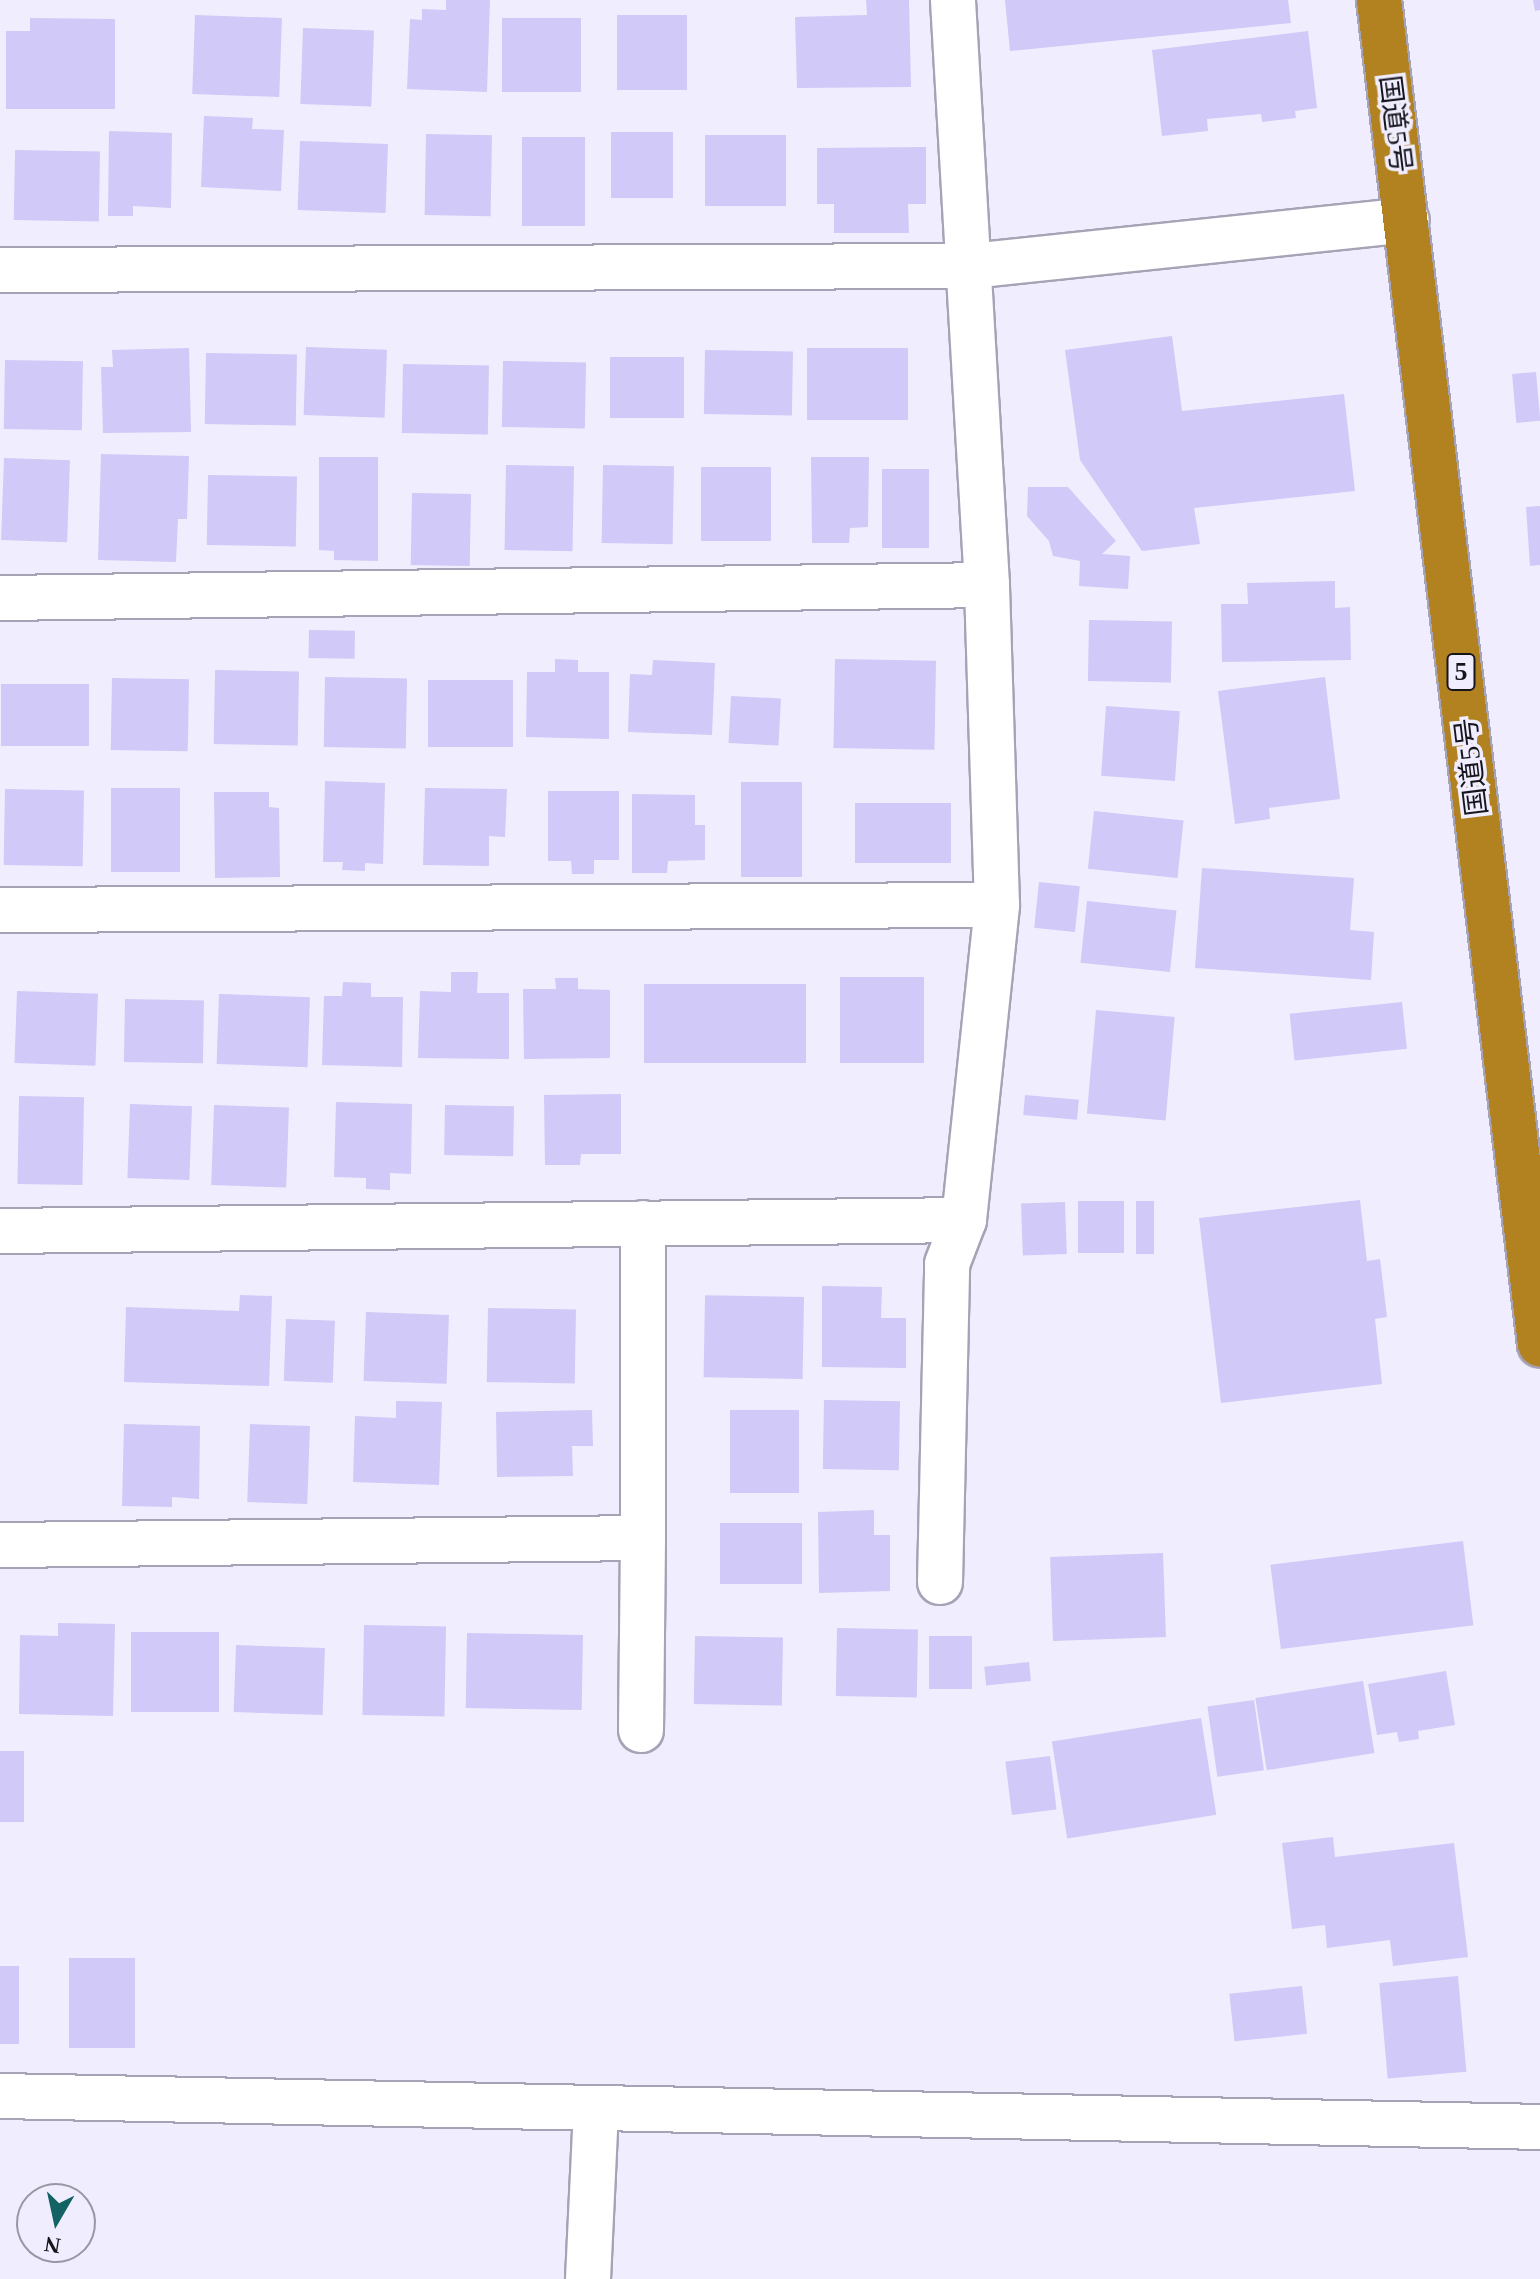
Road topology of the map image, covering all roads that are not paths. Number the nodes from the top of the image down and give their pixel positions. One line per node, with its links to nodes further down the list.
1 (953, 0): 4 (street)
2 (1379, 0): 3 (highway, 国道5号 / 5)
3 (1407, 220): 4 (street); 13 (highway, 国道5号 / 5)
4 (970, 266): 5 (street); 6 (street)
5 (0, 270)
6 (987, 585): 7 (street); 8 (street)
7 (0, 598)
8 (997, 905): 9 (street); 10 (street)
9 (0, 910)
10 (964, 1220): 11 (street); 16 (street)
11 (643, 1223): 12 (street); 14 (street)
12 (0, 1231)
13 (1540, 1344)
14 (643, 1538): 15 (street); 17 (street)
15 (0, 1545)
16 (940, 1582)
17 (641, 1730)
18 (0, 2096): 19 (street)
19 (596, 2108): 20 (street); 21 (street)
20 (1540, 2127)
21 (588, 2279)

